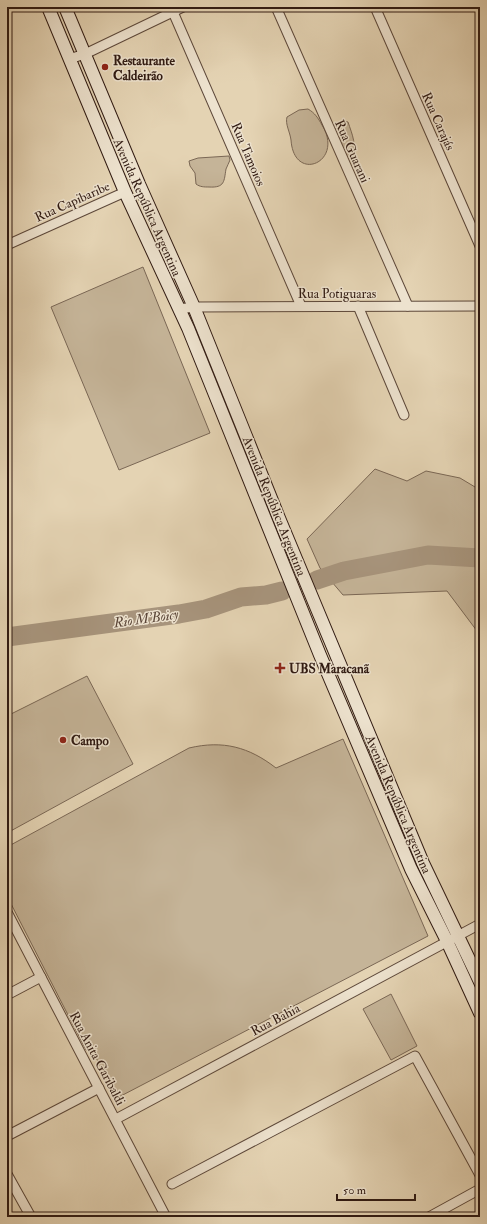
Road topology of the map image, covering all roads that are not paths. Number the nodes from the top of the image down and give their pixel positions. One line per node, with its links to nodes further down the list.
1 (48, 7): 8 (main road, Avenida República Argentina)
2 (65, 7): 7 (main road, Avenida República Argentina)
3 (183, 7): 6 (street)
4 (276, 7): 15 (street, Rua Guarani)
5 (375, 7): 12 (street, Rua Carajás)
6 (174, 12): 7 (street); 13 (street, Rua Tamoios)
7 (85, 54): 8 (street); 10 (main road, Avenida República Argentina)
8 (69, 59): 9 (main road, Avenida República Argentina)
9 (125, 192): 10 (main road); 11 (street, Rua Capibaribe); 18 (main road, Avenida República Argentina)
10 (153, 214): 17 (main road, Avenida República Argentina)
11 (7, 245)
12 (480, 246)
13 (301, 306): 14 (street, Rua Potiguaras); 17 (street, Rua Potiguaras)
14 (358, 306): 15 (street, Rua Potiguaras); 19 (street)
15 (408, 306): 16 (street, Rua Potiguaras)
16 (480, 306)
17 (194, 307): 18 (street, Rua Potiguaras); 22 (main road, Avenida República Argentina)
18 (179, 309): 23 (main road, Avenida República Argentina)
19 (404, 415)
20 (7, 912): 24 (street, Rua Anita Garibaldi)
21 (480, 924): 22 (street)
22 (458, 936): 23 (street, Rua Bahia); 25 (main road, Avenida República Argentina)
23 (447, 941): 27 (main road, Avenida República Argentina); 29 (street, Rua Bahia)
24 (41, 977): 26 (street); 28 (street, Rua Anita Garibaldi)
25 (480, 982)
26 (7, 995)
27 (480, 1013)
28 (99, 1088): 29 (street, Rua Anita Garibaldi); 30 (street)
29 (116, 1119): 36 (street, Rua Anita Garibaldi)
30 (7, 1136)
31 (7, 1174): 35 (street)
32 (480, 1175): 33 (street)
33 (172, 1184)
34 (480, 1189): 37 (street)
35 (31, 1217)
36 (166, 1217)
37 (429, 1217)

